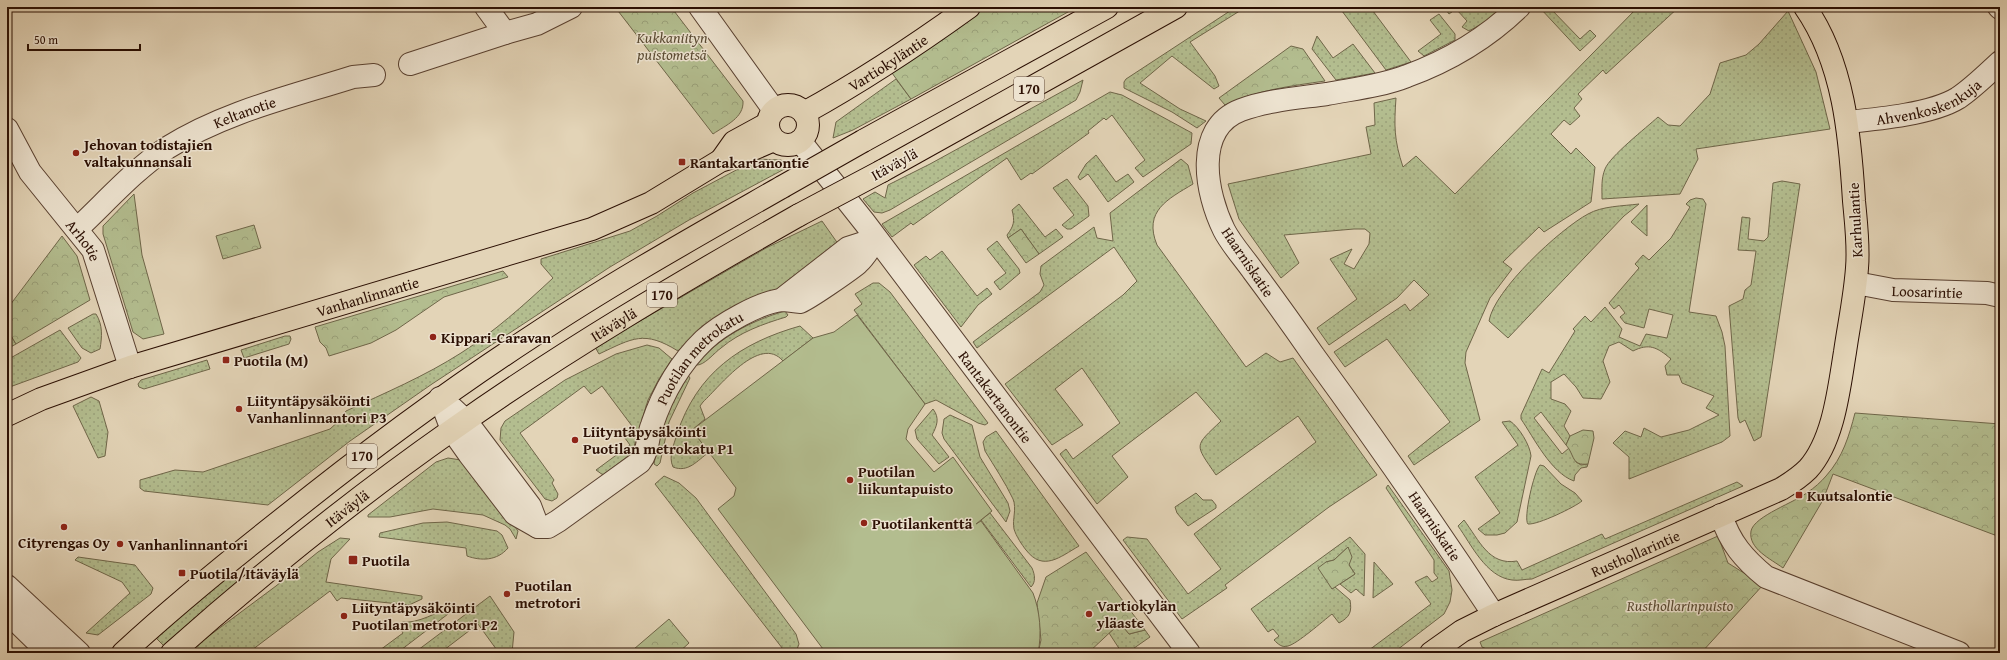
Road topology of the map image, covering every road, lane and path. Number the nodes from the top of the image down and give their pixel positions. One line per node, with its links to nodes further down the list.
1 (486, 7): 9 (street)
2 (571, 7): 9 (street)
3 (700, 7): 15 (street)
4 (969, 7): 13 (main road, Vartiokyläntie)
5 (1107, 7): 23 (main road, 170, bridge)
6 (1176, 7): 25 (main road, Itäväylä / 170, bridge)
7 (1519, 7): 30 (street, Haarniskatie)
8 (1805, 7): 14 (main road, Karhulantie)
9 (505, 33): 11 (street)
10 (2000, 62): 14 (street, Ahvenkoskenkuja)
11 (410, 64)
12 (374, 75): 18 (street, Keltanotie)
13 (804, 113): 15 (main road); 17 (main road)
14 (1847, 122): 20 (main road, Karhulantie)
15 (772, 124): 17 (main road); 22 (main road, Vanhanlinnantie)
16 (7, 129): 18 (street, Arhotie)
17 (800, 141): 19 (street, Rantakartanontie)
18 (77, 229): 22 (street, Arhotie)
19 (876, 239): 25 (street, Puotilan metrokatu); 35 (street, Rantakartanontie)
20 (1856, 283): 21 (street, Loosarintie); 26 (main road, Karhulantie)
21 (2000, 296)
22 (130, 367): 24 (main road, Vanhanlinnantie)
23 (440, 398): 25 (street, Puotilan metrokatu); 33 (main road, 170)
24 (7, 415)
25 (459, 425): 34 (main road, Itäväylä / 170)
26 (1825, 438): 27 (main road, Rusthollarintie)
27 (1721, 515): 30 (main road, Rusthollarintie); 37 (street)
28 (7, 586): 32 (street)
29 (7, 612): 31 (street)
30 (1494, 615): 36 (main road, Rusthollarintie)
31 (48, 653)
32 (79, 653)
33 (123, 653)
34 (172, 653)
35 (1189, 653)
36 (1431, 653)
37 (1959, 653)

